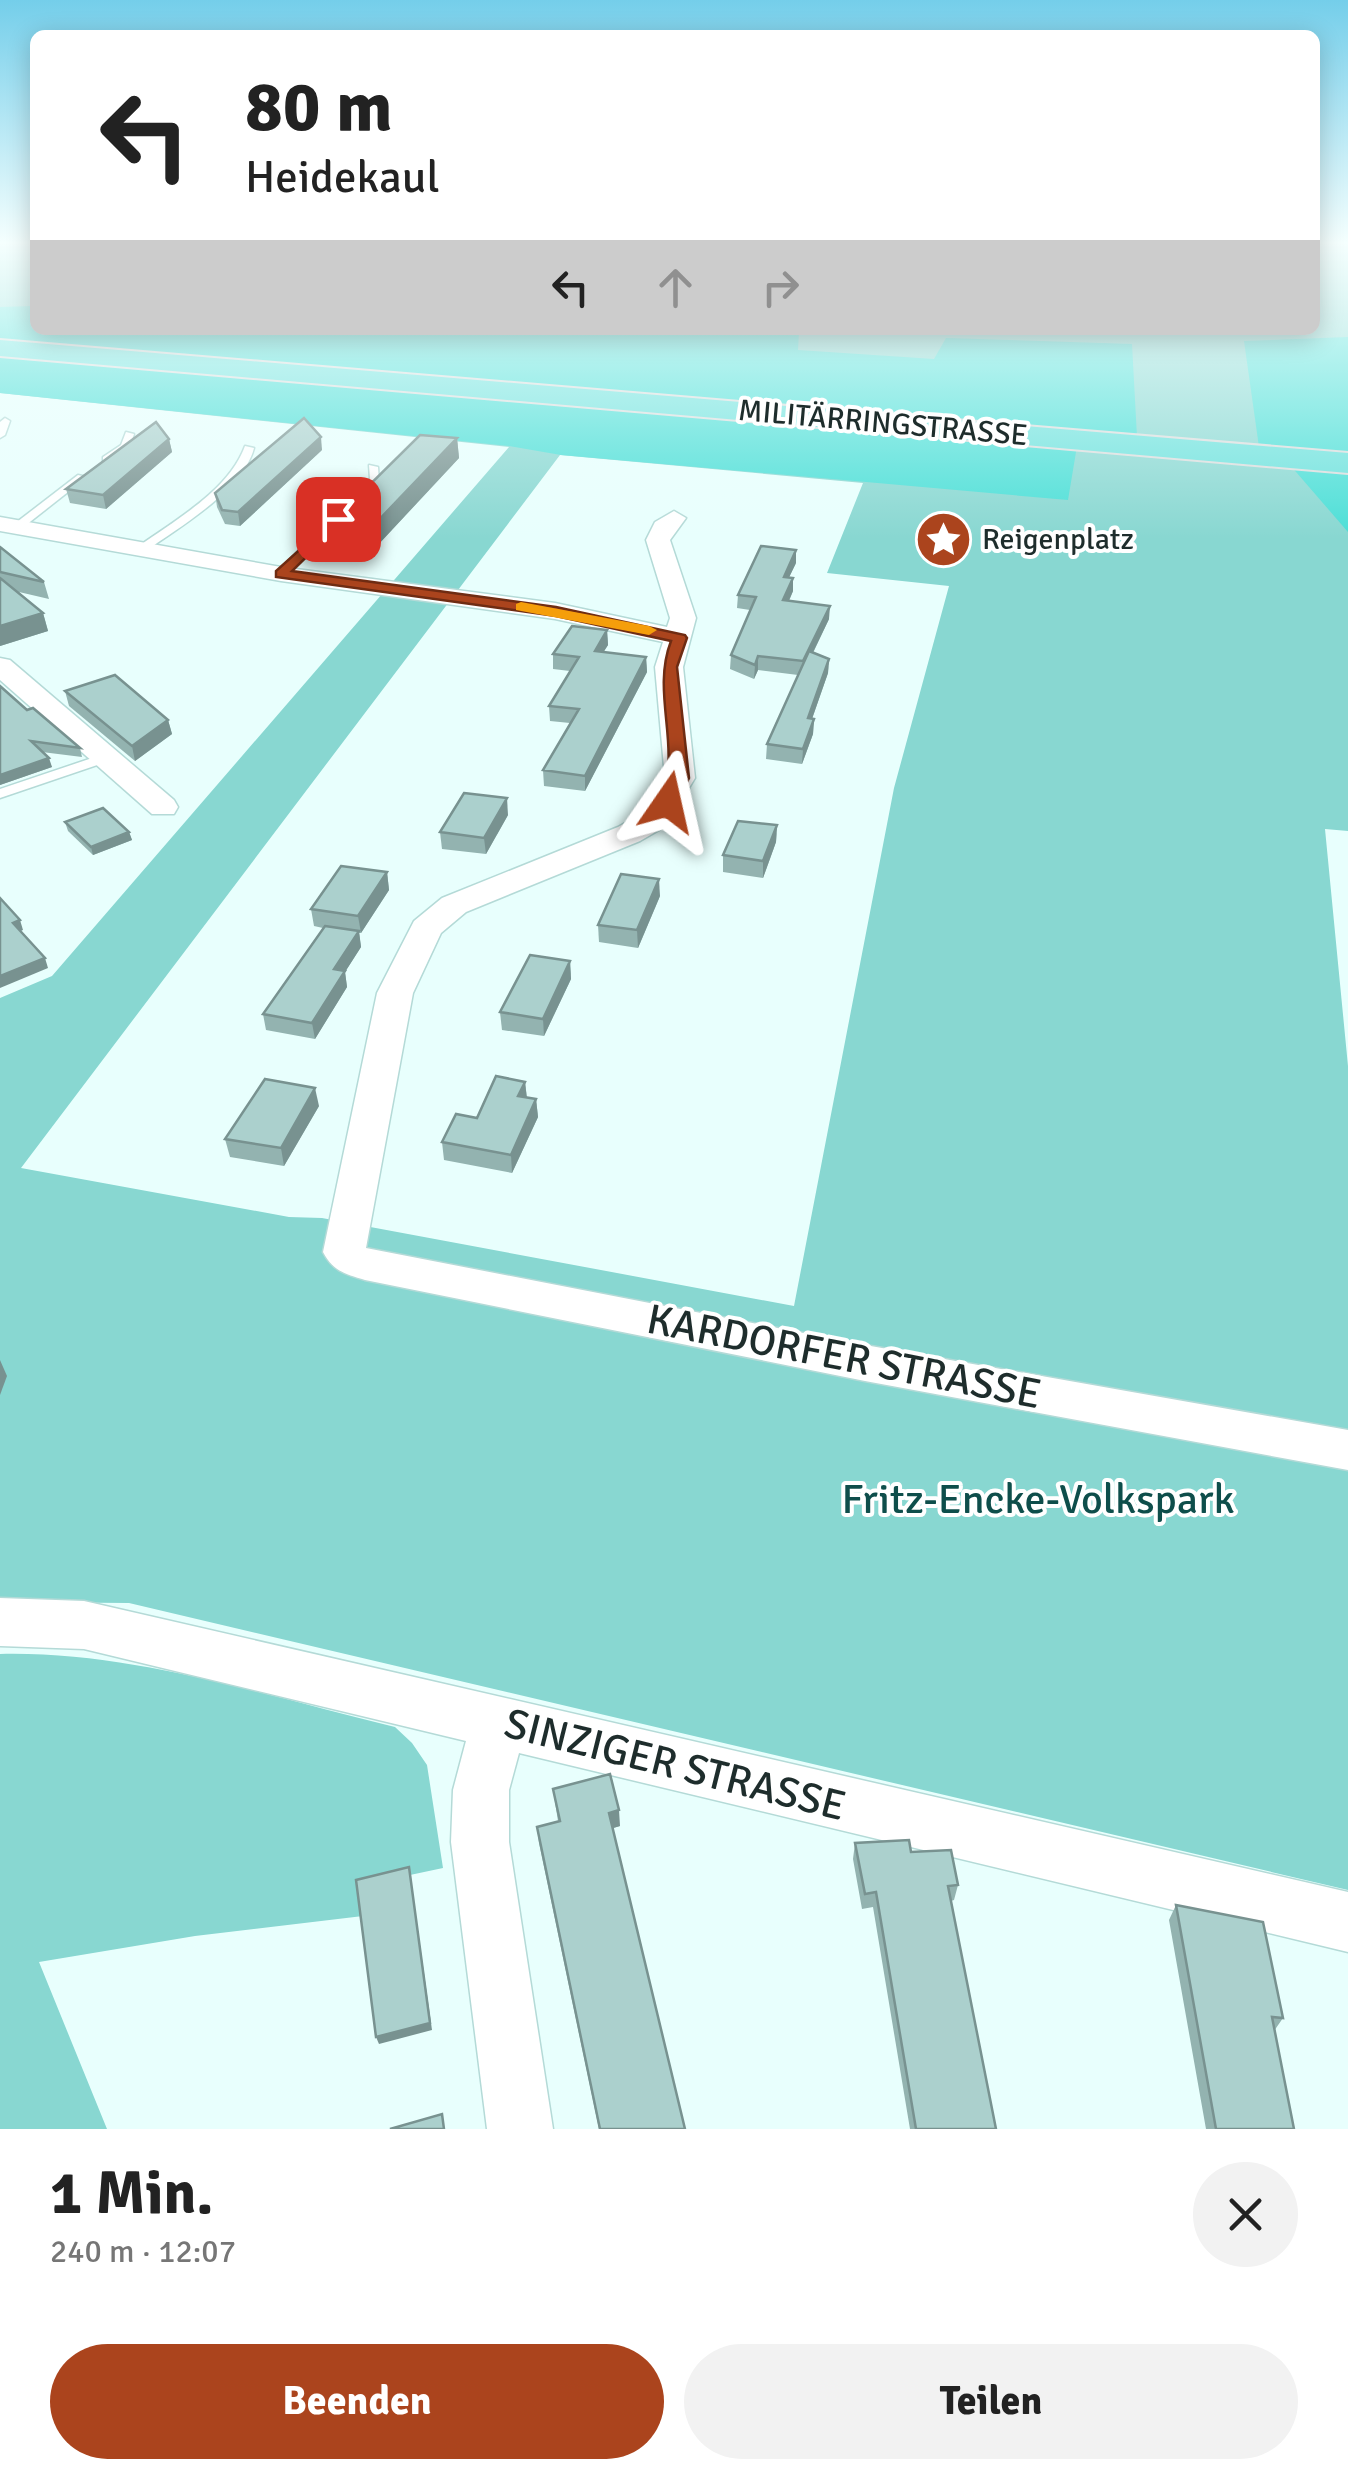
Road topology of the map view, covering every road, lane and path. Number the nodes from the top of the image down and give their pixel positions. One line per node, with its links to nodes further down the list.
1 (0, 348): 6 (main road, MILITÄRRINGSTRASSE)
2 (5, 421): 4 (lane)
3 (128, 434): 9 (lane)
4 (0, 435)
5 (248, 448): 10 (lane)
6 (1348, 463)
7 (373, 467): 11 (lane)
8 (674, 518): 12 (street)
9 (8, 526): 10 (street)
10 (143, 548): 11 (street)
11 (281, 574): 12 (street)
12 (680, 638): 17 (street, KARDORFER STRASSE)
13 (0, 666): 14 (street)
14 (107, 757): 15 (lane); 16 (street)
15 (0, 794)
16 (164, 807)
17 (1348, 1450)
18 (0, 1622): 19 (street, SINZIGER STRASSE)
19 (499, 1722): 20 (street, SINZIGER STRASSE); 21 (street)
20 (1348, 1922)
21 (520, 2129)

